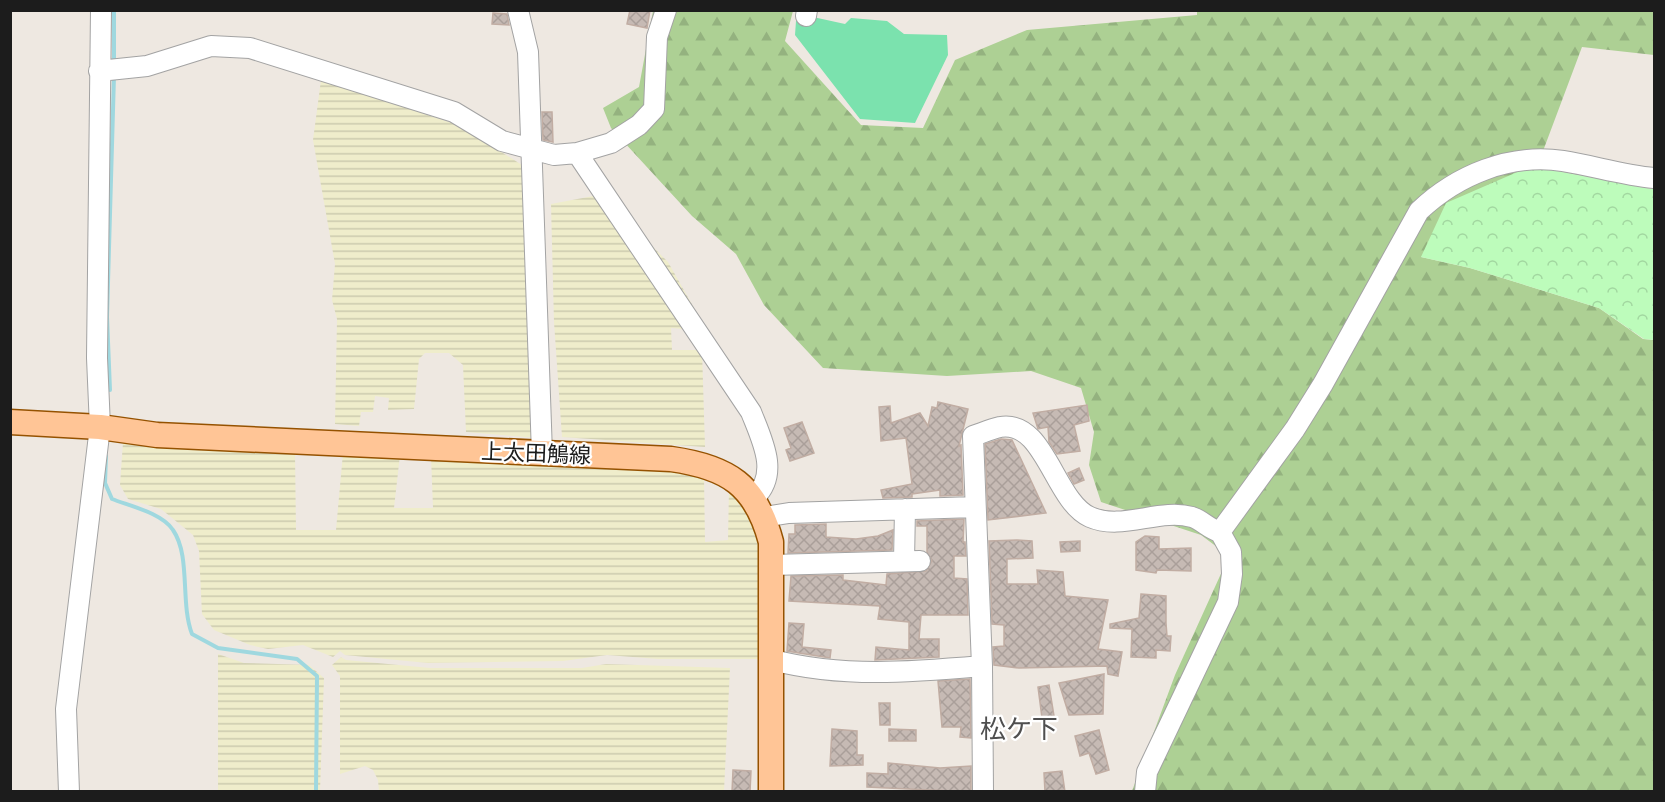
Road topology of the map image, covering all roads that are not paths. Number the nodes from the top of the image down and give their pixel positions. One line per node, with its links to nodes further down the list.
1 (101, 10): 4 (street)
2 (518, 10): 5 (street)
3 (666, 10): 6 (street)
4 (99, 71): 5 (street); 9 (street)
5 (531, 148): 6 (street); 10 (street)
6 (577, 153): 11 (street)
7 (1654, 178): 14 (street)
8 (10, 422): 9 (main road, 上太田鵤線)
9 (100, 427): 10 (main road, 上太田鵤線); 18 (street)
10 (542, 454): 11 (main road, 上太田鵤線)
11 (759, 507): 13 (street); 15 (main road)
12 (975, 507): 13 (street); 14 (street); 17 (street)
13 (905, 509): 15 (street)
14 (1220, 532): 21 (street)
15 (772, 565): 16 (main road)
16 (773, 660): 17 (street); 19 (main road)
17 (982, 666): 20 (street)
18 (69, 792)
19 (771, 792)
20 (983, 792)
21 (1145, 792)

